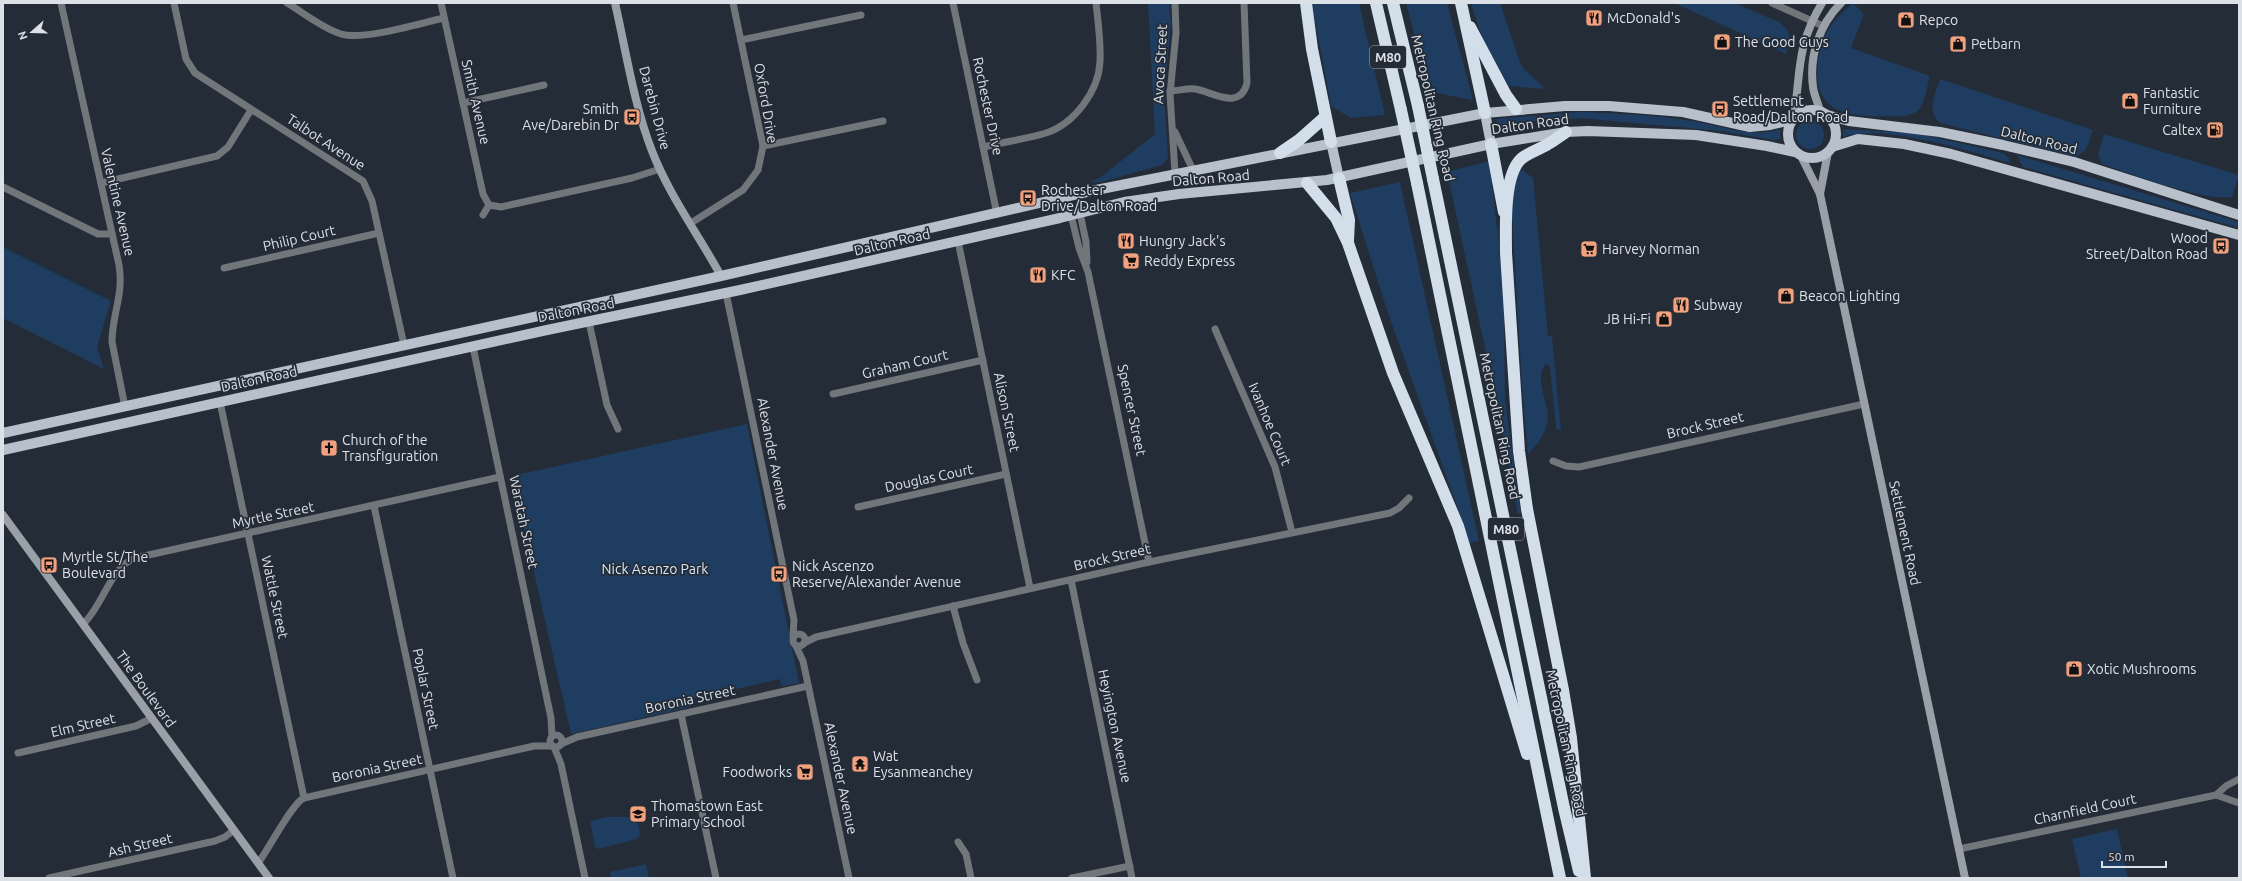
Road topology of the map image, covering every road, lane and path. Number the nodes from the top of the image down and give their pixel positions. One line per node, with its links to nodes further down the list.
1 (61, 3): 47 (street, Valentine Avenue)
2 (174, 3): 28 (street, Talbot Avenue)
3 (287, 3): 19 (street)
4 (441, 3): 19 (street, Smith Avenue)
5 (615, 3): 43 (main road, Darebin Drive)
6 (733, 3): 23 (street, Oxford Drive)
7 (953, 3): 39 (street, Rochester Drive)
8 (1096, 3): 39 (street)
9 (1175, 3): 25 (street, Avoca Street)
10 (1244, 3): 25 (street)
11 (1306, 3): 31 (highway)
12 (1376, 3): 108 (highway, M80, bridge)
13 (1393, 3): 124 (highway, Metropolitan Ring Road / M80, bridge)
14 (1461, 3): 20 (highway)
15 (1772, 3): 21 (street)
16 (1822, 3): 21 (main road)
17 (1841, 3): 22 (main road)
18 (861, 15): 23 (street)
19 (444, 18): 26 (street, Smith Avenue)
20 (1466, 19): 27 (highway); 29 (highway)
21 (1811, 22): 22 (street); 32 (main road)
22 (1823, 26): 30 (main road)
23 (741, 40): 38 (street, Oxford Drive)
24 (544, 85): 26 (street)
25 (1170, 91): 34 (street, Avoca Street)
26 (463, 103): 52 (street, Smith Avenue)
27 (1516, 109): 29 (main road, Dalton Road); 32 (main road, Dalton Road)
28 (252, 110): 47 (street); 59 (street, Talbot Avenue)
29 (1485, 113): 36 (main road, Dalton Road); 37 (main road)
30 (1824, 113): 32 (main road); 40 (main road); 56 (main road, Dalton Road)
31 (1325, 117): 36 (highway); 41 (highway)
32 (1793, 118): 42 (main road)
33 (883, 121): 38 (street)
34 (1173, 126): 44 (street, Avoca Street); 45 (street, Avoca Street)
35 (1566, 132): 37 (main road, Dalton Road); 42 (main road, Dalton Road); 57 (highway)
36 (1331, 142): 41 (main road, Dalton Road); 46 (main road)
37 (1491, 144): 46 (main road, Dalton Road); 57 (highway)
38 (763, 146): 58 (street, Oxford Drive)
39 (983, 147): 53 (street, Rochester Drive)
40 (1830, 150): 42 (main road); 50 (main road, Settlement Road); 61 (main road)
41 (1280, 153): 44 (main road, Dalton Road)
42 (1798, 154): 50 (main road, Settlement Road)
43 (660, 169): 52 (street); 58 (main road, Darebin Drive)
44 (1192, 170): 45 (main road, Dalton Road)
45 (1175, 173): 51 (main road, Dalton Road)
46 (1338, 178): 48 (main road, Dalton Road); 63 (highway)
47 (101, 183): 60 (street, Valentine Avenue)
48 (1307, 183): 54 (main road, Dalton Road); 63 (highway)
49 (3, 187): 60 (street)
50 (1820, 194): 75 (main road, Settlement Road)
51 (1072, 197): 53 (main road, Dalton Road); 54 (main road, Spencer Street)
52 (489, 205): 55 (street)
53 (997, 214): 65 (main road, Dalton Road)
54 (1075, 214): 62 (main road, Dalton Road); 89 (street, Spencer Street)
55 (483, 215)
56 (2239, 215)
57 (1506, 221): 125 (highway)
58 (691, 223): 65 (main road, Darebin Drive)
59 (379, 233): 64 (street, Philip Court); 70 (street, Talbot Avenue)
60 (112, 234): 76 (street, Valentine Avenue)
61 (2239, 235)
62 (958, 241): 66 (main road, Dalton Road); 72 (street, Alison Street)
63 (1348, 243): 108 (highway)
64 (224, 268)
65 (721, 276): 66 (main road); 69 (main road, Dalton Road)
66 (726, 293): 67 (main road, Dalton Road); 94 (street, Alexander Avenue)
67 (589, 322): 71 (main road, Dalton Road); 77 (street)
68 (1215, 329): 87 (street, Ivanhoe Court)
69 (469, 331): 70 (main road, Dalton Road); 71 (main road, Waratah Street)
70 (404, 345): 76 (main road, Dalton Road)
71 (472, 347): 74 (main road, Dalton Road); 82 (street, Waratah Street)
72 (983, 360): 73 (street, Graham Court); 81 (street, Alison Street)
73 (833, 394)
74 (220, 402): 79 (main road, Dalton Road); 88 (street, Wattle Street)
75 (1864, 404): 80 (street, Brock Street); 111 (main road, Settlement Road)
76 (125, 407): 78 (main road, Dalton Road)
77 (618, 429)
78 (4, 432)
79 (3, 450)
80 (1553, 461)
81 (1006, 474): 85 (street, Douglas Court); 91 (street, Alison Street)
82 (500, 477): 84 (street, Myrtle Street); 101 (street, Waratah Street)
83 (1409, 498): 87 (street, Brock Street)
84 (374, 506): 88 (street, Myrtle Street); 103 (street, Poplar Street)
85 (858, 507)
86 (3, 515): 93 (main road, The Boulevard)
87 (1292, 532): 89 (street, Brock Street)
88 (248, 533): 93 (street, Myrtle Street); 106 (street, Wattle Street)
89 (1149, 562): 90 (street, Brock Street)
90 (1071, 580): 91 (street, Brock Street); 113 (street, Heyington Avenue)
91 (1030, 588): 92 (street, Brock Street)
92 (953, 606): 95 (street, Brock Street); 97 (street)
93 (83, 624): 100 (main road, The Boulevard)
94 (799, 635): 95 (street, Brock Street); 96 (street); 96 (street)
95 (816, 636): 96 (street, Brock Street)
96 (801, 645): 98 (street, Alexander Avenue)
97 (978, 680)
98 (808, 686): 99 (street, Boronia Street); 119 (street, Alexander Avenue)
99 (682, 714): 101 (street, Boronia Street); 118 (street)
100 (152, 718): 102 (street, Elm Street); 109 (main road, The Boulevard)
101 (556, 741): 103 (street, Boronia Street); 117 (street, Waratah Street)
102 (18, 753)
103 (430, 770): 106 (street, Boronia Street); 116 (street, Poplar Street)
104 (2239, 779): 105 (street, Charnfield Court)
105 (2216, 795): 107 (street); 111 (street, Charnfield Court)
106 (304, 798): 112 (street)
107 (2239, 803)
108 (1547, 818): 123 (highway, M80)
109 (234, 830): 112 (main road, The Boulevard); 114 (street, Ash Street)
110 (958, 842): 120 (street)
111 (1959, 849): 126 (main road, Settlement Road)
112 (258, 863): 115 (main road, The Boulevard)
113 (1130, 866): 121 (street); 122 (street, Heyington Avenue)
114 (49, 878)
115 (269, 878)
116 (453, 878)
117 (585, 878)
118 (716, 878)
119 (849, 878)
120 (971, 878)
121 (1072, 878)
122 (1132, 878)
123 (1560, 878)
124 (1581, 878)
125 (1585, 878)
126 (1965, 878)

